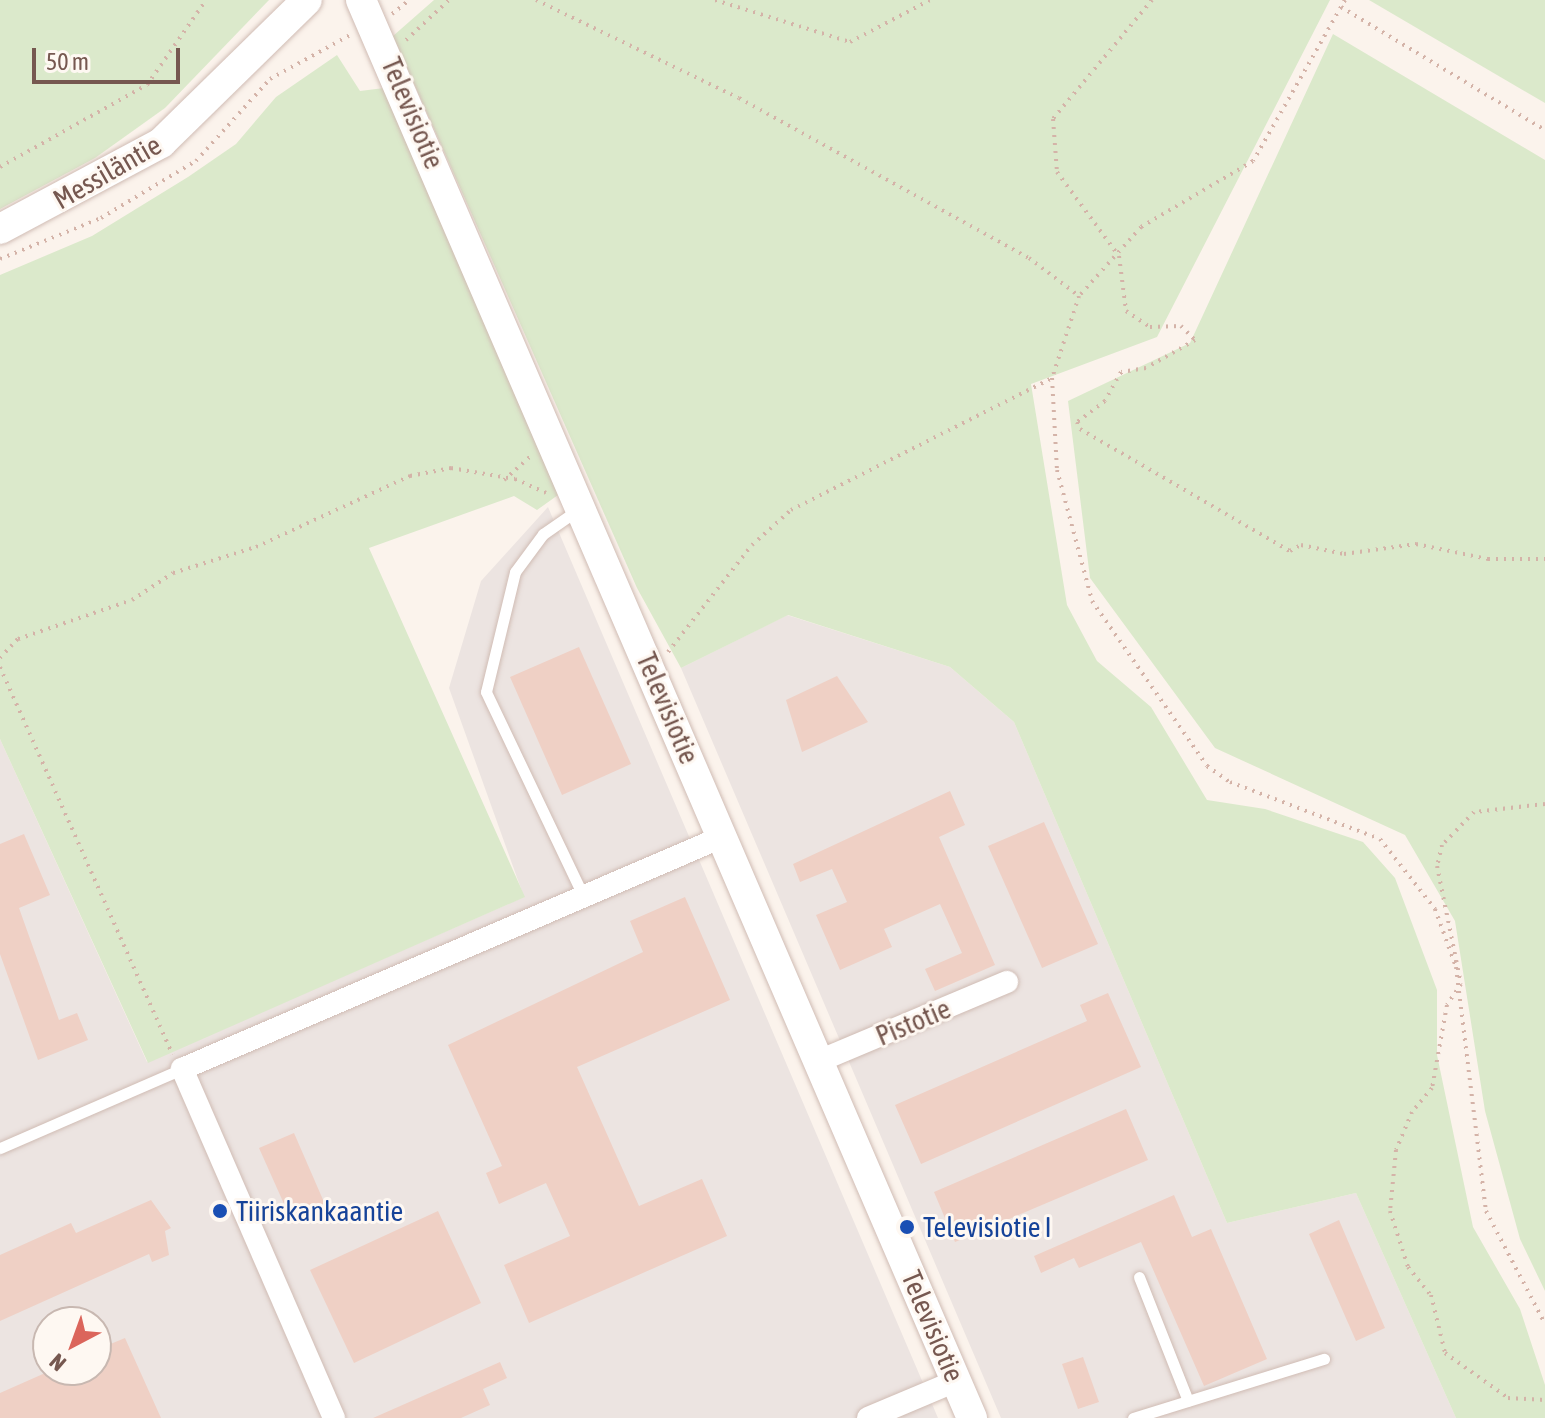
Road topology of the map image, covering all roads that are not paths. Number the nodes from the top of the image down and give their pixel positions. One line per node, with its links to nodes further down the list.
1 (307, 0): 3 (street, Messiläntie)
2 (373, 24): 4 (street, Televisiotie)
3 (0, 229)
4 (579, 499): 5 (street, Televisiotie); 6 (lane)
5 (722, 837): 6 (street); 8 (street, Televisiotie)
6 (583, 895): 9 (street)
7 (1007, 982): 8 (street, Pistotie)
8 (819, 1061): 13 (street, Televisiotie)
9 (182, 1069): 10 (lane); 15 (street)
10 (0, 1148)
11 (1139, 1277): 14 (lane)
12 (1324, 1359): 14 (lane)
13 (956, 1381): 16 (street); 17 (street, Televisiotie)
14 (1188, 1401): 18 (lane)
15 (334, 1418)
16 (868, 1418)
17 (972, 1418)
18 (1133, 1418)

